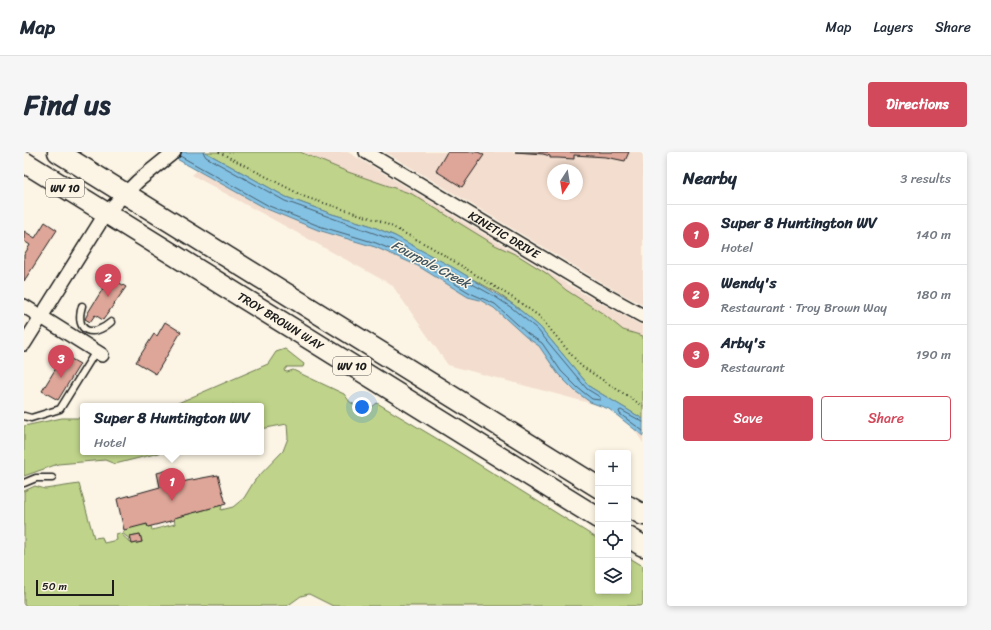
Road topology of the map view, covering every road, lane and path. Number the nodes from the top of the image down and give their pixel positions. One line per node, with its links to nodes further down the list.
1 (58, 152): 6 (main road, WV 10)
2 (174, 152): 6 (street)
3 (219, 152): 15 (path)
4 (366, 152): 11 (street, KINETIC DRIVE)
5 (24, 162): 7 (main road, TROY BROWN WAY / WV 10)
6 (125, 193): 7 (street); 19 (main road, WV 10)
7 (106, 213): 10 (street); 22 (main road, TROY BROWN WAY / WV 10)
8 (24, 306): 10 (street)
9 (82, 306): 12 (lane)
10 (40, 316): 13 (street); 14 (street)
11 (643, 316)
12 (112, 322)
13 (24, 344)
14 (99, 353): 16 (lane)
15 (643, 406)
16 (24, 416)
17 (52, 478): 18 (lane)
18 (24, 483)
19 (596, 486)
20 (631, 508): 21 (main road)
21 (643, 515)
22 (595, 516)
23 (631, 539): 24 (main road)
24 (643, 546)

